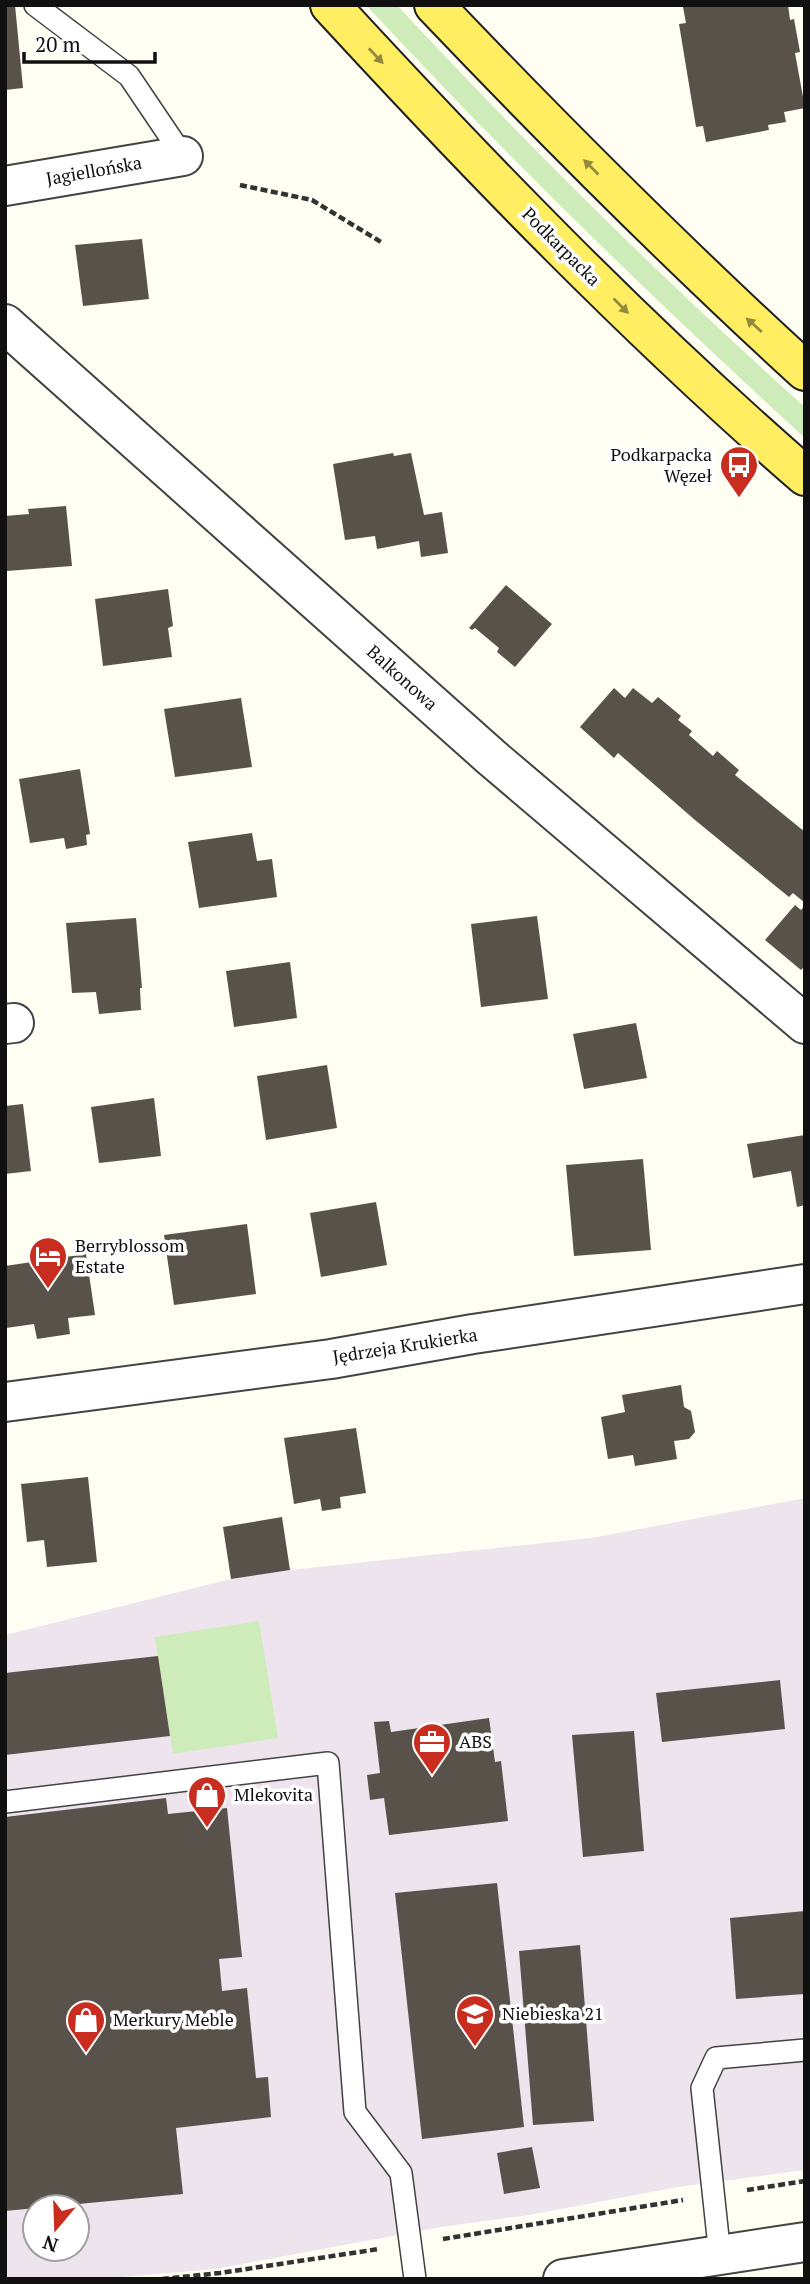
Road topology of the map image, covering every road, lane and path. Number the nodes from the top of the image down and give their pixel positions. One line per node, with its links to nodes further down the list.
1 (35, 5): 4 (lane)
2 (330, 5): 10 (main road, Podkarpacka, one-way to 10)
3 (434, 5): 9 (main road, one-way to 3)
4 (183, 156): 6 (street, Jagiellońska)
5 (240, 185): 7 (path)
6 (5, 187)
7 (381, 242)
8 (5, 324): 11 (street, Balkonowa)
9 (805, 371)
10 (805, 476)
11 (805, 1024)
12 (805, 1284): 13 (street, Jędrzeja Krukierka)
13 (5, 1402)
14 (5, 1802): 19 (lane)
15 (805, 2050): 17 (lane)
16 (805, 2181): 17 (path)
17 (714, 2195): 19 (path); 20 (lane)
18 (805, 2242): 20 (street)
19 (412, 2244): 21 (path); 22 (lane)
20 (720, 2256): 23 (street)
21 (162, 2279)
22 (415, 2279)
23 (562, 2279)

